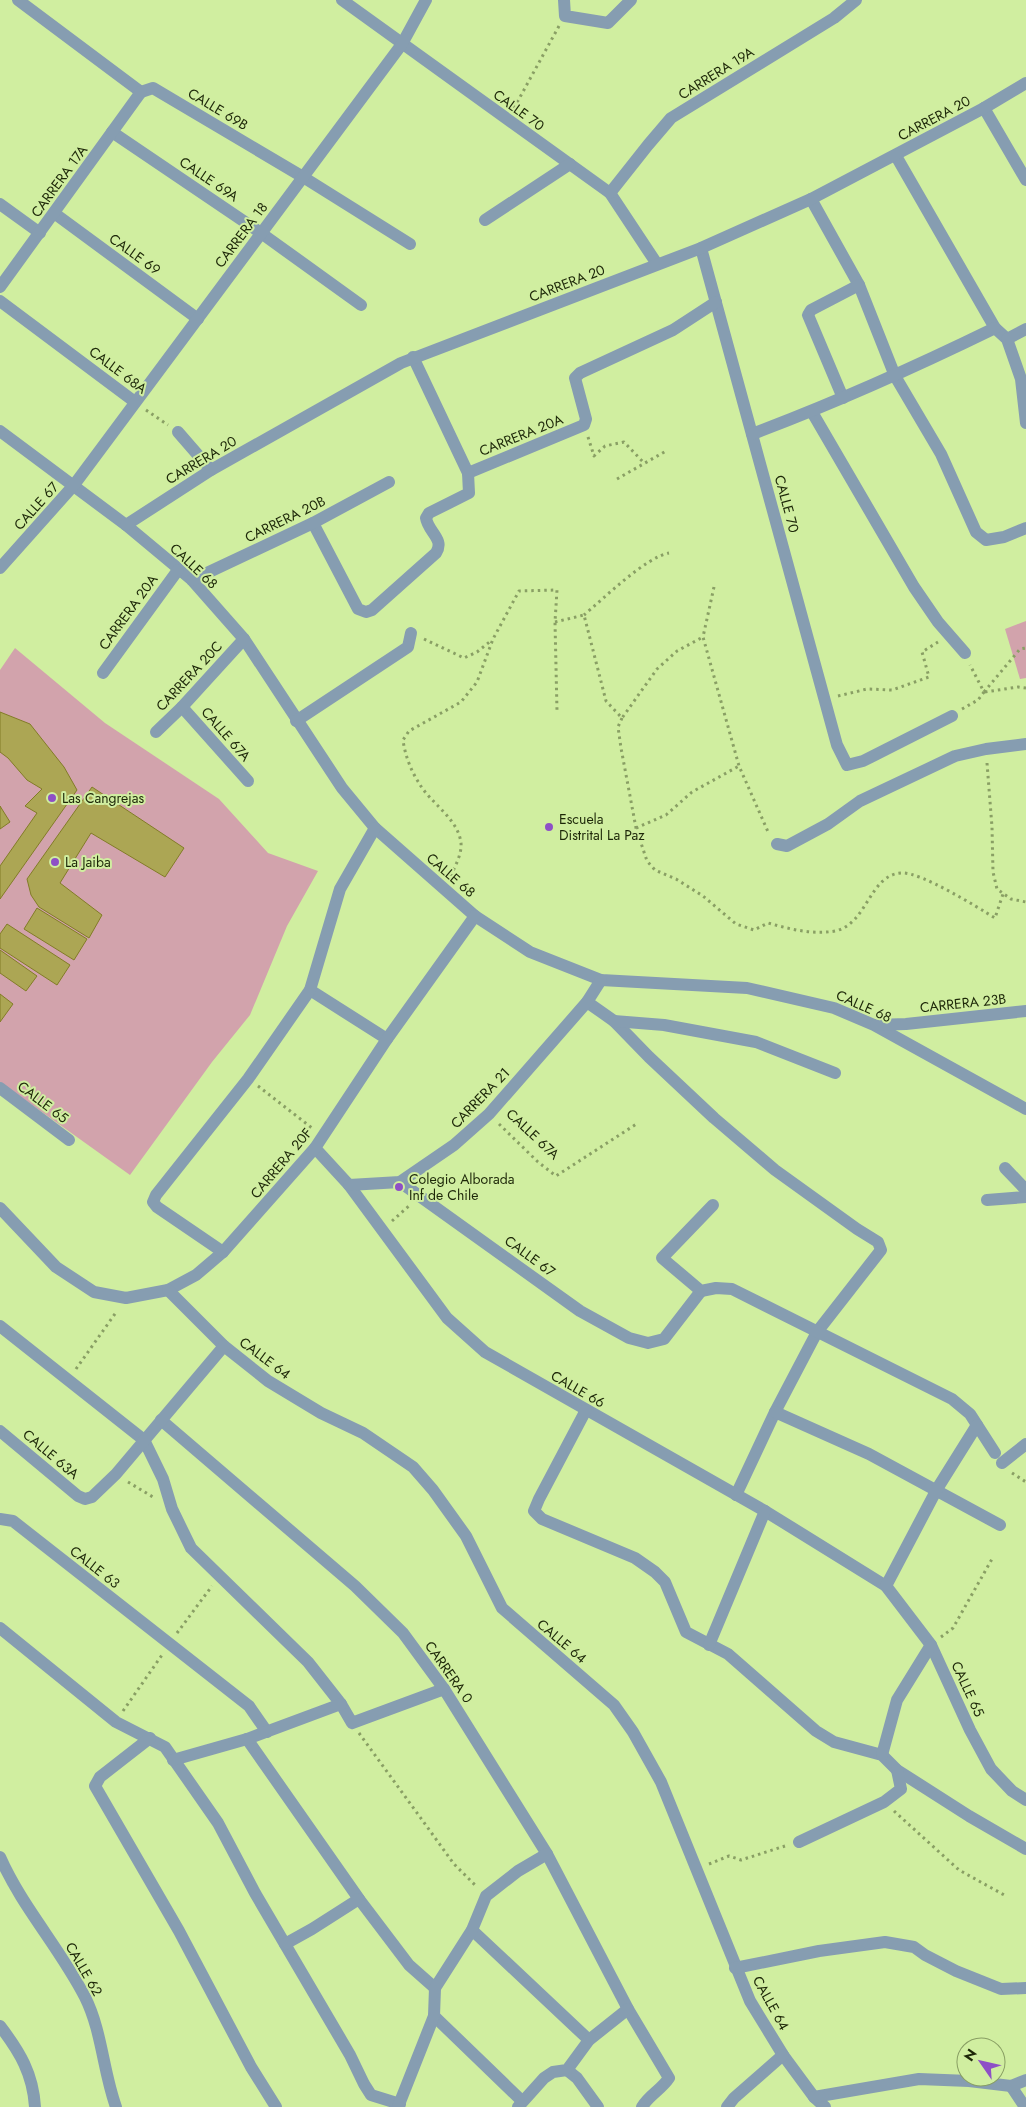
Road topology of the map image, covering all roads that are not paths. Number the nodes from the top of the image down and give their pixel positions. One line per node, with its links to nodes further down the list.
1 (18, 0): 9 (street)
2 (342, 0): 7 (street, CALLE 70)
3 (426, 0): 7 (street, CARRERA 18)
4 (564, 0): 5 (street)
5 (631, 0)
6 (856, 0): 16 (street, CARRERA 19A)
7 (402, 44): 13 (street, CALLE 70); 14 (street, CARRERA 18)
8 (1026, 83): 10 (street, CARRERA 20)
9 (141, 92): 11 (street, CARRERA 17A); 14 (street, CALLE 69B)
10 (984, 108): 12 (street, CARRERA 20); 15 (street)
11 (112, 132): 19 (street, CARRERA 17A); 22 (street, CALLE 69A)
12 (896, 156): 17 (street, CARRERA 20); 32 (street)
13 (570, 164): 16 (street, CALLE 70); 20 (street)
14 (303, 177): 22 (street, CARRERA 18); 23 (street, CALLE 69B)
15 (1026, 180)
16 (610, 193): 25 (street, CALLE 70)
17 (811, 199): 24 (street, CARRERA 20); 26 (street)
18 (0, 204): 21 (street)
19 (54, 213): 21 (street, CARRERA 17A); 31 (street, CALLE 69)
20 (485, 220)
21 (40, 233): 27 (street, CARRERA 17A)
22 (261, 233): 30 (street, CALLE 69A); 31 (street, CARRERA 18)
23 (410, 244)
24 (700, 248): 25 (street, CARRERA 20); 29 (street, CALLE 70)
25 (657, 264): 35 (street, CARRERA 20)
26 (859, 285): 36 (street); 37 (street)
27 (0, 287)
28 (0, 301): 38 (street, CALLE 68A)
29 (716, 302): 43 (street, CALLE 70); 45 (street, CARRERA 20A)
30 (361, 305)
31 (198, 319): 38 (street, CARRERA 18)
32 (995, 328): 34 (street); 36 (street)
33 (1026, 330): 34 (street)
34 (1006, 339): 40 (street)
35 (412, 357): 44 (street, CARRERA 20); 45 (street)
36 (895, 376): 37 (street); 50 (street)
37 (844, 398): 39 (street)
38 (135, 402): 47 (street, CARRERA 18)
39 (812, 412): 43 (street); 56 (street)
40 (1026, 423)
41 (0, 432): 47 (street, CALLE 68)
42 (178, 432): 44 (street)
43 (752, 434): 59 (street, CALLE 70)
44 (211, 470): 49 (street, CARRERA 20)
45 (468, 473): 48 (street)
46 (389, 482): 48 (street, CARRERA 20B)
47 (74, 485): 49 (street, CALLE 68); 51 (street, CALLE 67)
48 (313, 523): 53 (street, CARRERA 20B)
49 (126, 525): 52 (street, CALLE 68)
50 (1026, 528)
51 (0, 568)
52 (178, 570): 53 (street, CALLE 68); 57 (street, CARRERA 20A)
53 (192, 580): 55 (street, CALLE 68)
54 (411, 634): 60 (street)
55 (244, 639): 58 (street, CARRERA 20C); 60 (street, CALLE 68)
56 (965, 653)
57 (103, 673)
58 (182, 707): 61 (street, CARRERA 20C); 63 (street, CALLE 67A)
59 (952, 716)
60 (296, 721): 64 (street, CALLE 68)
61 (156, 732)
62 (1026, 744): 65 (street)
63 (248, 781)
64 (375, 828): 66 (street, CALLE 68); 68 (street)
65 (777, 844)
66 (474, 916): 67 (street, CALLE 68); 73 (street, CARRERA 20F)
67 (601, 980): 69 (street, CARRERA 21); 72 (street, CALLE 68)
68 (310, 990): 73 (street); 88 (street)
69 (587, 1002): 71 (street); 80 (street, CARRERA 21)
70 (1026, 1011): 72 (street, CARRERA 23B)
71 (614, 1021): 74 (street); 92 (street)
72 (874, 1025): 76 (street, CALLE 68)
73 (387, 1039): 78 (street, CARRERA 20F)
74 (835, 1073)
75 (0, 1088): 77 (street, CALLE 65)
76 (1026, 1108)
77 (68, 1140)
78 (315, 1148): 81 (street, CALLE 66); 88 (street, CARRERA 20F)
79 (1005, 1168): 82 (street)
80 (400, 1182): 81 (street); 90 (street, CALLE 67)
81 (349, 1185): 94 (street, CALLE 66)
82 (1026, 1190)
83 (1026, 1198): 84 (street); 85 (street)
84 (987, 1200)
85 (1026, 1204)
86 (713, 1205): 90 (street)
87 (0, 1208): 89 (street, CARRERA 20F)
88 (223, 1252): 89 (street, CARRERA 20F)
89 (168, 1290): 93 (street, CALLE 64)
90 (701, 1291): 92 (street)
91 (0, 1326): 99 (street)
92 (817, 1332): 95 (street); 97 (street)
93 (224, 1346): 96 (street); 126 (street, CALLE 64)
94 (586, 1410): 102 (street, CALLE 66); 108 (street)
95 (775, 1412): 101 (street); 102 (street)
96 (161, 1420): 99 (street); 110 (street, CARRERA 0)
97 (977, 1425): 100 (street); 101 (street)
98 (0, 1431): 99 (street, CALLE 63A)
99 (144, 1440): 111 (street)
100 (1026, 1444)
101 (937, 1490): 105 (street); 106 (street)
102 (736, 1495): 103 (street, CALLE 66)
103 (764, 1510): 106 (street, CALLE 66); 108 (street)
104 (0, 1519): 112 (street, CALLE 63)
105 (1000, 1525)
106 (886, 1586): 109 (street, CALLE 65)
107 (0, 1628): 113 (street)
108 (709, 1645): 115 (street)
109 (931, 1645): 115 (street); 118 (street, CALLE 65)
110 (444, 1689): 111 (street); 121 (street, CARRERA 0)
111 (341, 1704): 112 (street)
112 (267, 1732): 114 (street)
113 (150, 1738): 116 (street); 142 (street)
114 (247, 1739): 116 (street); 123 (street)
115 (882, 1755): 117 (street)
116 (173, 1760): 125 (street)
117 (897, 1770): 119 (street); 120 (street)
118 (1026, 1800)
119 (799, 1842)
120 (1026, 1849)
121 (547, 1854): 124 (street); 129 (street, CARRERA 0)
122 (0, 1857): 141 (street, CALLE 62)
123 (359, 1899): 125 (street); 127 (street)
124 (472, 1930): 127 (street); 132 (street)
125 (285, 1944): 139 (street)
126 (735, 1968): 128 (street); 133 (street, CALLE 64)
127 (436, 1988): 130 (street)
128 (1026, 1988)
129 (628, 2009): 132 (street); 144 (street, CARRERA 0)
130 (434, 2016): 138 (street); 139 (street)
131 (0, 2026): 140 (street)
132 (588, 2040): 134 (street)
133 (783, 2055): 137 (street, CALLE 64); 145 (street)
134 (567, 2070): 138 (street); 143 (street)
135 (1026, 2080): 136 (street)
136 (1012, 2086): 137 (street); 147 (street)
137 (814, 2098): 146 (street, CALLE 64)
138 (520, 2104)
139 (399, 2106)
140 (35, 2107)
141 (116, 2107)
142 (276, 2107)
143 (598, 2107)
144 (642, 2107)
145 (727, 2107)
146 (825, 2107)
147 (1025, 2107)

